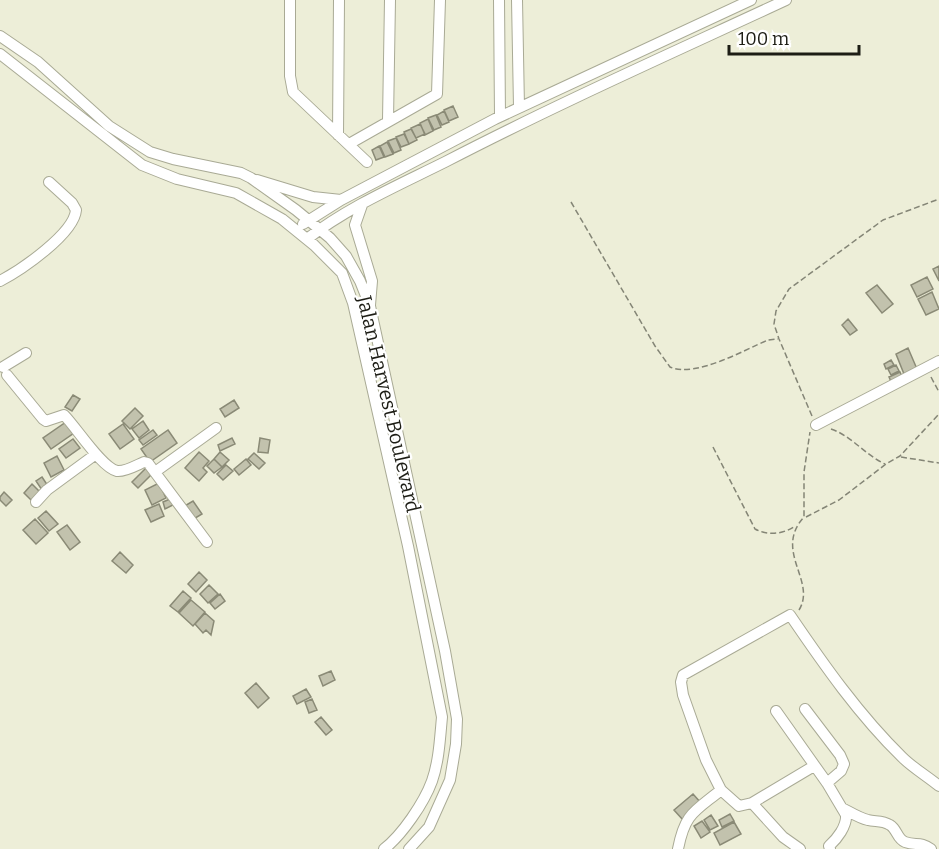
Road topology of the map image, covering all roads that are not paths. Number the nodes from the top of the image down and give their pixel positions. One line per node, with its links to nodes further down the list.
1 (290, 0): 14 (street)
2 (339, 0): 14 (street)
3 (390, 0): 13 (street)
4 (440, 0): 13 (street)
5 (499, 0): 12 (street)
6 (518, 0): 11 (street)
7 (751, 0): 11 (street)
8 (786, 0): 20 (street)
9 (0, 36): 17 (street, Jalan Harvest Boulevard)
10 (0, 54): 23 (street, Jalan Harvest Boulevard)
11 (519, 107): 12 (street)
12 (500, 116): 19 (street)
13 (388, 120): 15 (street)
14 (338, 135): 15 (street)
15 (349, 144): 16 (street)
16 (367, 162)
17 (251, 178): 19 (street); 21 (street, Jalan Harvest Boulevard)
18 (50, 182): 25 (street)
19 (341, 200): 21 (street)
20 (362, 204): 22 (street); 26 (street)
21 (308, 219): 22 (street, Jalan Harvest Boulevard); 23 (street)
22 (320, 229): 24 (street); 26 (street, Jalan Harvest Boulevard)
23 (296, 230): 24 (street, Jalan Harvest Boulevard)
24 (307, 239): 35 (street, Jalan Harvest Boulevard)
25 (0, 281)
26 (370, 306): 34 (street, Jalan Harvest Boulevard)
27 (26, 353): 29 (street)
28 (939, 361): 30 (street)
29 (2, 372): 32 (street)
30 (816, 425)
31 (216, 428): 33 (street)
32 (96, 454): 33 (street); 36 (street)
33 (155, 472): 37 (street)
34 (410, 491): 35 (street); 50 (street, Jalan Harvest Boulevard)
35 (396, 495): 49 (street, Jalan Harvest Boulevard)
36 (36, 502)
37 (207, 542)
38 (805, 709): 41 (street)
39 (776, 711): 40 (street)
40 (814, 766): 41 (street); 44 (street)
41 (827, 783): 45 (street)
42 (939, 786): 43 (street)
43 (721, 790): 44 (street); 51 (street)
44 (752, 803): 52 (street)
45 (842, 808): 47 (street); 48 (street)
46 (939, 838): 48 (street)
47 (828, 848)
48 (930, 848)
49 (384, 849)
50 (409, 849)
51 (678, 849)
52 (800, 849)

